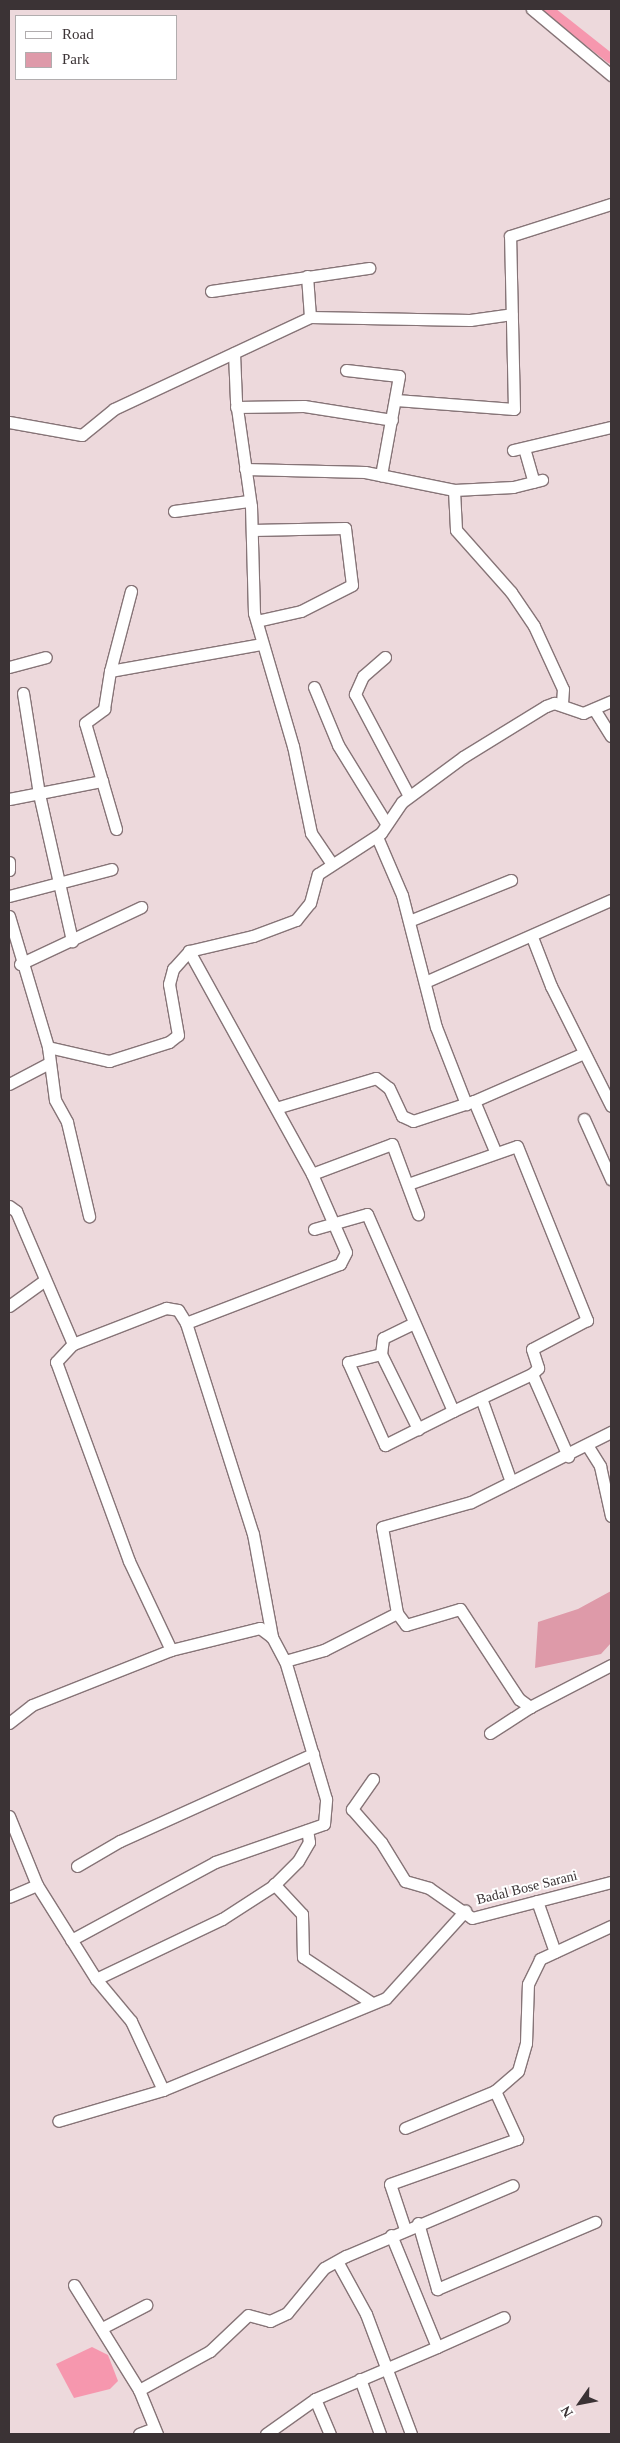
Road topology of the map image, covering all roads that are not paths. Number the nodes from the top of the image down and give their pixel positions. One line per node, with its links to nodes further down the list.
1 (532, 9): 2 (street)
2 (611, 75)
3 (611, 204): 7 (street)
4 (370, 268): 5 (street)
5 (307, 276): 6 (street); 8 (street)
6 (211, 291)
7 (512, 314): 8 (street); 11 (street)
8 (310, 317): 9 (street)
9 (234, 353): 12 (street); 14 (street)
10 (346, 370): 11 (street)
11 (396, 400): 13 (street)
12 (236, 408): 13 (street); 16 (street)
13 (392, 420): 17 (street)
14 (9, 422)
15 (611, 427): 18 (street)
16 (245, 469): 17 (street); 19 (street)
17 (381, 475): 18 (street)
18 (454, 490): 32 (street)
19 (248, 501): 20 (street); 21 (street)
20 (174, 510)
21 (252, 530): 23 (street); 23 (street)
22 (131, 591): 28 (street)
23 (257, 621): 24 (street)
24 (261, 644): 28 (street); 43 (street)
25 (46, 657): 27 (street)
26 (385, 657): 37 (street)
27 (9, 667)
28 (110, 671): 35 (street)
29 (314, 687): 39 (street)
30 (23, 693): 36 (street)
31 (611, 701): 33 (street)
32 (562, 706): 33 (street); 37 (street)
33 (594, 709): 34 (street)
34 (611, 736)
35 (102, 781): 36 (street); 40 (street)
36 (39, 794): 38 (street); 47 (street)
37 (409, 796): 39 (street)
38 (9, 798)
39 (386, 823): 41 (street)
40 (116, 829)
41 (377, 837): 43 (street); 52 (street)
42 (9, 862): 45 (street)
43 (332, 864): 55 (street)
44 (112, 869): 47 (street)
45 (9, 870)
46 (510, 880): 52 (street)
47 (56, 883): 48 (street); 54 (street)
48 (9, 896)
49 (611, 900): 53 (street)
50 (141, 907): 54 (street)
51 (9, 916): 56 (street)
52 (409, 921): 57 (street)
53 (532, 937): 57 (street); 59 (street)
54 (72, 941): 56 (street)
55 (189, 951): 58 (street); 64 (street)
56 (20, 964): 58 (street)
57 (425, 982): 62 (street)
58 (48, 1048): 60 (street)
59 (584, 1053): 62 (street); 63 (street)
60 (49, 1063): 61 (street); 72 (street)
61 (9, 1084)
62 (470, 1102): 64 (street); 66 (street)
63 (611, 1106)
64 (276, 1108): 67 (street)
65 (584, 1119): 68 (street)
66 (495, 1151): 69 (street); 81 (street)
67 (312, 1174): 69 (street); 73 (street)
68 (611, 1180)
69 (408, 1184): 71 (street)
70 (9, 1206): 75 (street)
71 (418, 1214)
72 (89, 1216)
73 (334, 1224): 74 (street); 77 (street); 78 (street)
74 (314, 1229)
75 (45, 1280): 76 (street); 79 (street)
76 (9, 1306)
77 (414, 1323): 80 (street); 83 (street)
78 (186, 1324): 79 (street); 91 (street)
79 (74, 1344): 92 (street)
80 (381, 1354): 84 (street); 84 (street)
81 (532, 1374): 82 (street); 87 (street)
82 (481, 1398): 83 (street); 88 (street)
83 (453, 1411): 84 (street)
84 (418, 1429)
85 (611, 1432): 86 (street)
86 (587, 1445): 87 (street); 89 (street)
87 (568, 1456): 88 (street)
88 (511, 1482): 90 (street)
89 (611, 1516)
90 (396, 1613): 93 (street); 95 (street)
91 (272, 1637): 92 (street); 93 (street)
92 (171, 1650): 96 (street)
93 (284, 1661): 98 (street)
94 (611, 1665): 95 (street)
95 (530, 1707): 97 (street)
96 (9, 1724)
97 (490, 1733)
98 (313, 1754): 101 (street); 102 (street)
99 (372, 1780): 108 (street, Badal Bose Sarani)
100 (9, 1816): 105 (street)
101 (307, 1830): 104 (street); 110 (street)
102 (77, 1866)
103 (611, 1882): 107 (street, Badal Bose Sarani)
104 (274, 1884): 112 (street); 113 (street)
105 (37, 1885): 106 (street); 110 (street)
106 (9, 1897)
107 (537, 1901): 108 (street, Badal Bose Sarani); 111 (street)
108 (465, 1911): 113 (street)
109 (611, 1926): 111 (street)
110 (71, 1940): 112 (street)
111 (555, 1952): 115 (street)
112 (96, 1979): 114 (street)
113 (372, 2003): 114 (street)
114 (163, 2090): 116 (street)
115 (495, 2091): 117 (street); 121 (street)
116 (58, 2121)
117 (405, 2128)
118 (513, 2185): 120 (street)
119 (595, 2222): 120 (street)
120 (418, 2223): 121 (street)
121 (405, 2229): 122 (street)
122 (391, 2235): 123 (street); 128 (street)
123 (338, 2263): 129 (street); 131 (street)
124 (74, 2284): 127 (street)
125 (146, 2305): 127 (street)
126 (504, 2317): 128 (street)
127 (102, 2328): 131 (street)
128 (437, 2347): 129 (street)
129 (386, 2367): 130 (street); 138 (street)
130 (360, 2379): 132 (street); 137 (street)
131 (139, 2390): 133 (street)
132 (315, 2400): 135 (street); 136 (street)
133 (154, 2432): 134 (street)
134 (139, 2434)
135 (266, 2434)
136 (330, 2434)
137 (380, 2434)
138 (411, 2434)

